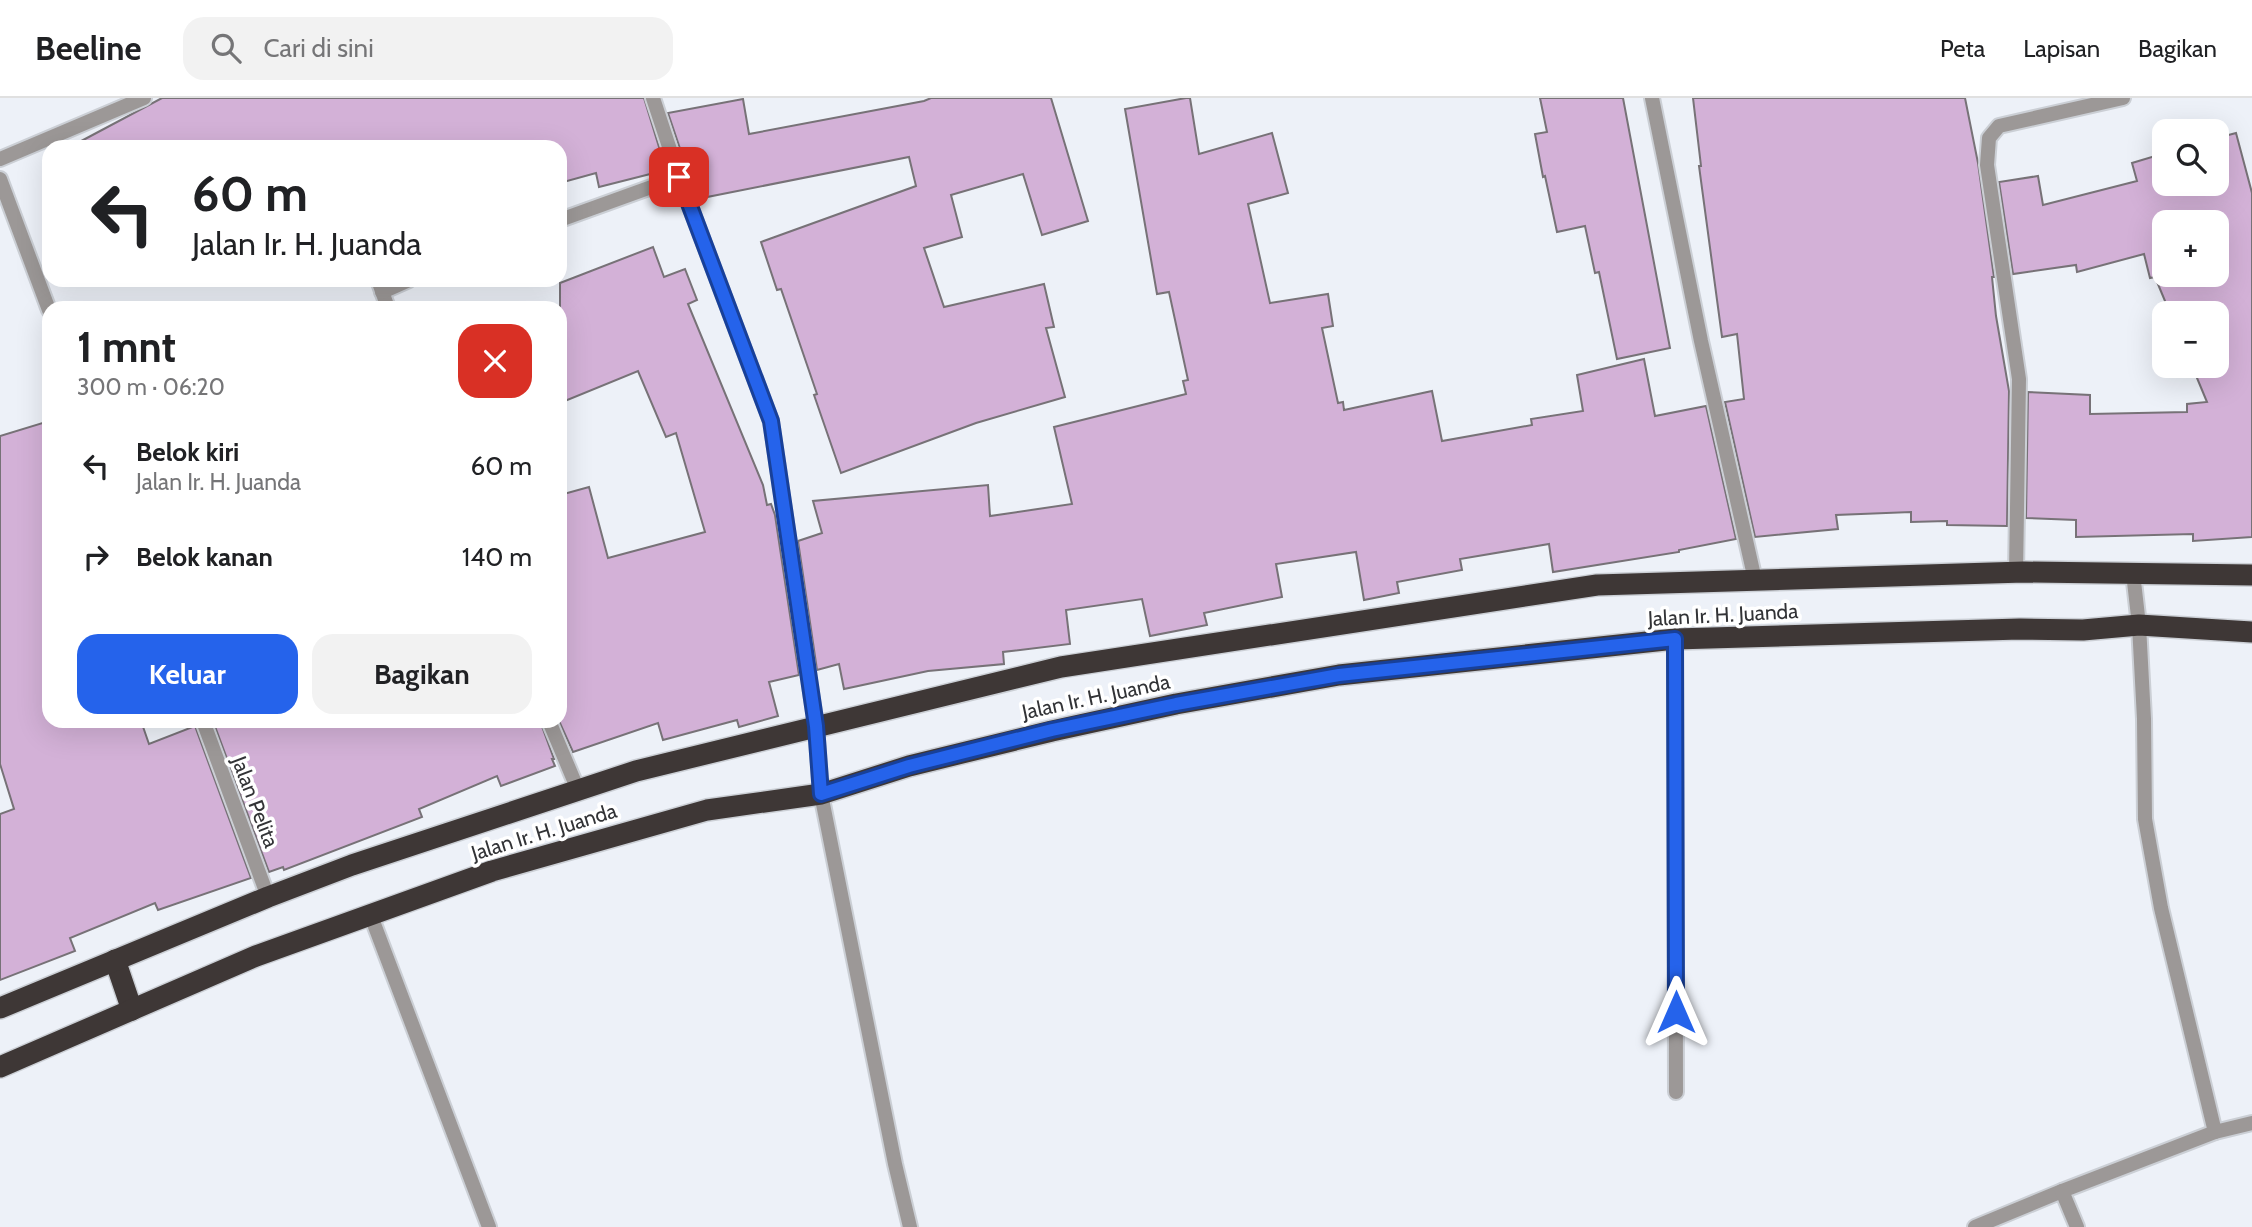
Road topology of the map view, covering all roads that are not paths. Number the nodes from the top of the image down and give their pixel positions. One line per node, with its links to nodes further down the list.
1 (144, 98): 5 (street)
2 (653, 98): 8 (street)
3 (1652, 98): 15 (street)
4 (2123, 98): 12 (street)
5 (45, 140)
6 (42, 141): 7 (street)
7 (0, 159)
8 (679, 177): 10 (street); 19 (street)
9 (0, 179): 11 (street)
10 (567, 217)
11 (46, 301)
12 (2015, 573): 13 (highway, Jalan Ir. H. Juanda); 15 (highway, Jalan Ir. H. Juanda)
13 (2133, 573): 14 (highway, Jalan Ir. H. Juanda); 16 (street)
14 (2252, 575)
15 (1755, 580): 19 (highway, Jalan Ir. H. Juanda)
16 (2139, 625): 17 (highway, Jalan Ir. H. Juanda); 18 (highway, Jalan Ir. H. Juanda); 32 (street)
17 (2252, 632)
18 (1675, 639): 23 (highway, Jalan Ir. H. Juanda); 30 (street)
19 (816, 726): 22 (highway, Jalan Ir. H. Juanda); 23 (street)
20 (206, 728): 24 (street, Jalan Pelita)
21 (552, 728): 22 (street)
22 (578, 790): 24 (highway, Jalan Ir. H. Juanda)
23 (821, 794): 25 (highway, Jalan Ir. H. Juanda); 35 (street)
24 (268, 897): 26 (highway, Jalan Ir. H. Juanda)
25 (371, 916): 28 (highway, Jalan Ir. H. Juanda); 34 (street)
26 (115, 960): 27 (highway, Jalan Ir. H. Juanda); 28 (highway)
27 (0, 1008)
28 (132, 1010): 29 (highway, Jalan Ir. H. Juanda)
29 (0, 1067)
30 (1676, 1092)
31 (2252, 1123): 32 (street)
32 (2215, 1132): 33 (street)
33 (2062, 1191): 36 (street); 37 (street)
34 (489, 1227)
35 (910, 1227)
36 (1975, 1227)
37 (2077, 1227)

